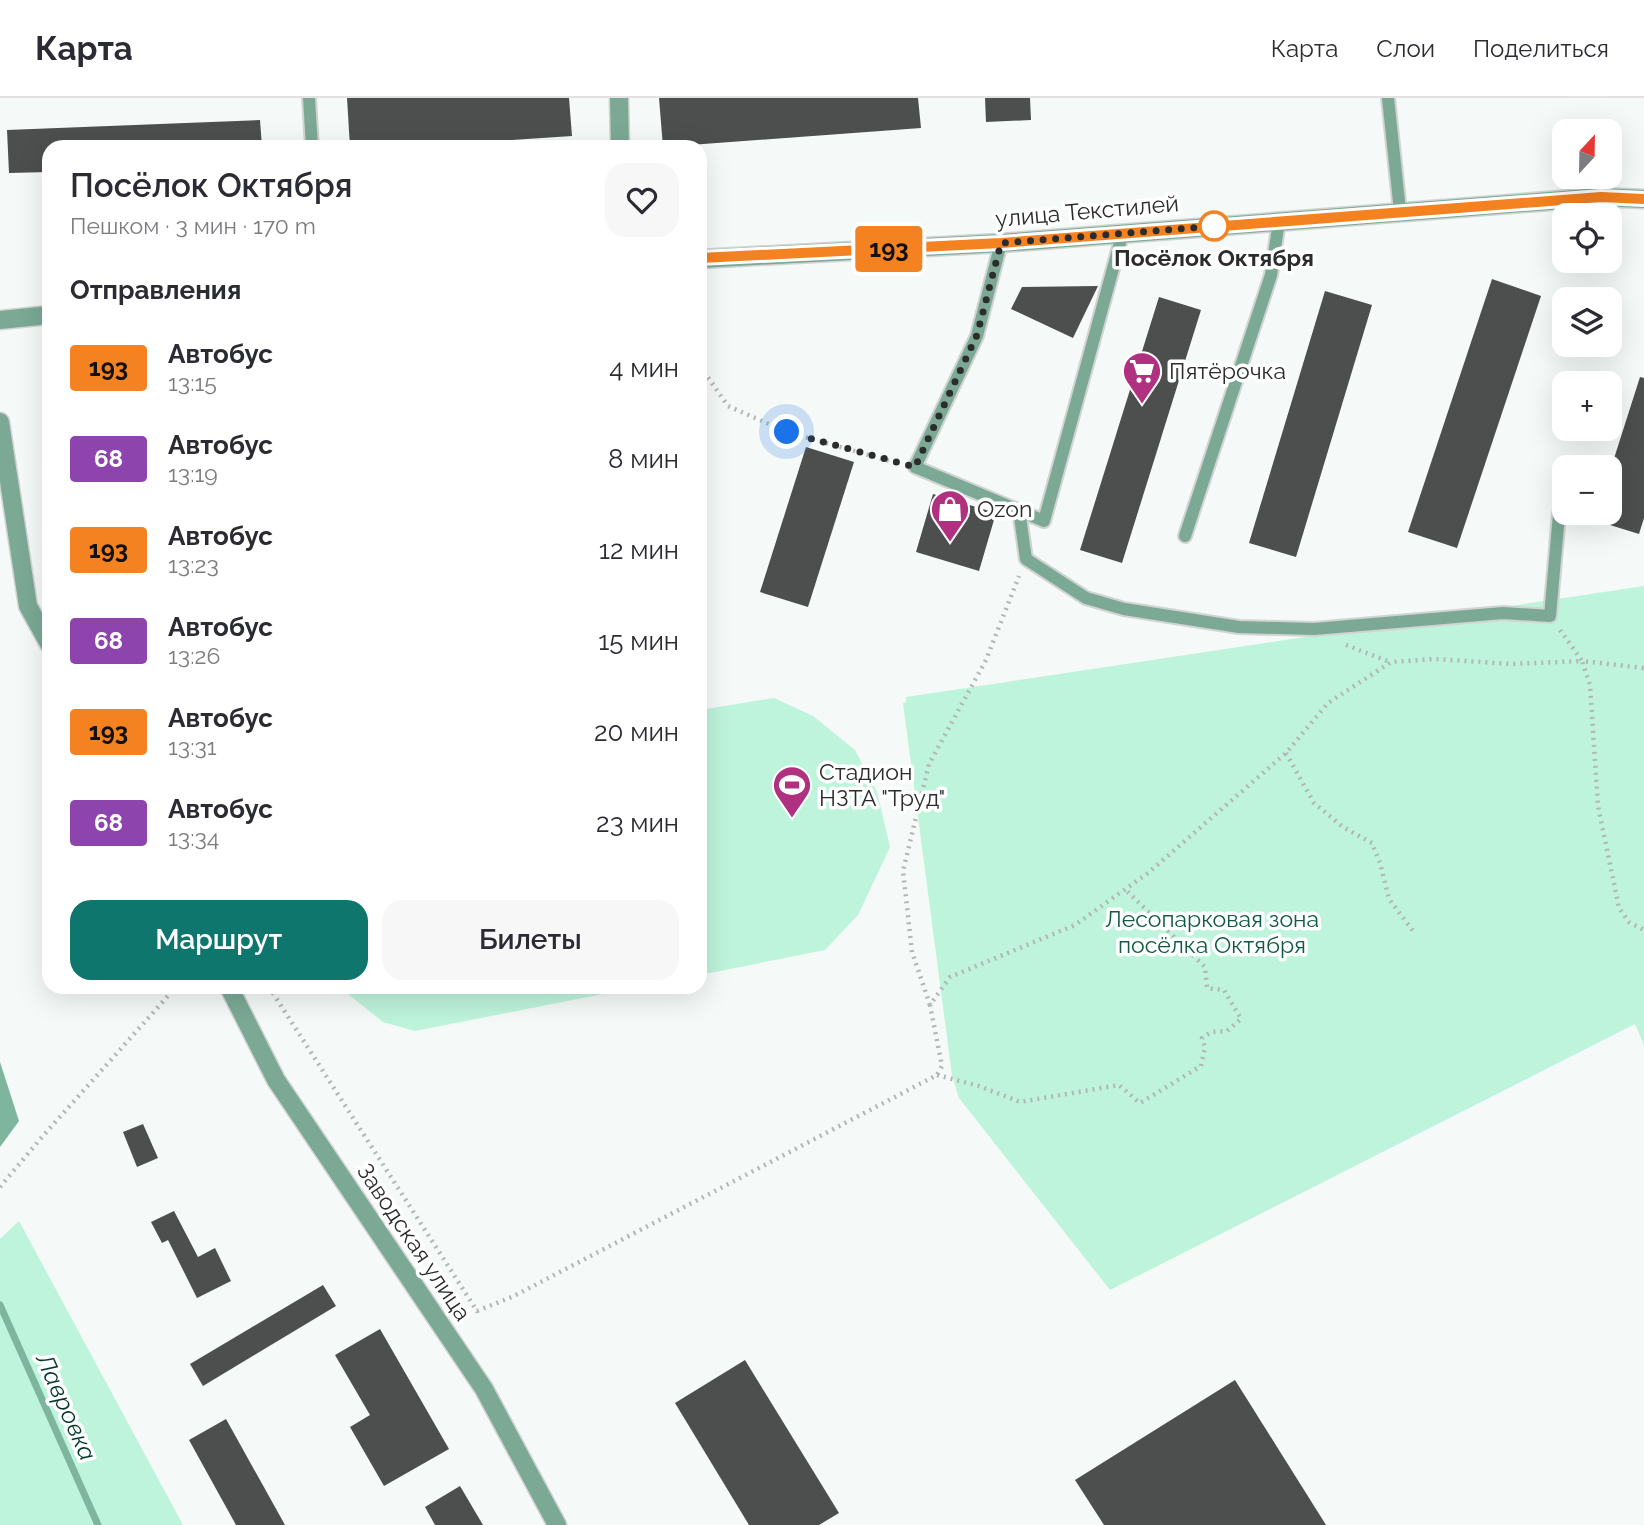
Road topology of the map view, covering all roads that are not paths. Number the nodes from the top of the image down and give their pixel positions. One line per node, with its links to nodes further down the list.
1 (309, 98): 4 (lane)
2 (619, 98): 5 (street)
3 (1388, 98): 7 (lane)
4 (312, 140)
5 (620, 140)
6 (1644, 199): 7 (street, улица Текстилей)
7 (1400, 211): 8 (street, улица Текстилей)
8 (1279, 222): 9 (street, улица Текстилей); 17 (lane)
9 (1122, 232): 10 (street, улица Текстилей); 15 (lane)
10 (1001, 243): 11 (street, улица Текстилей); 15 (lane)
11 (707, 258)
12 (42, 317): 13 (street)
13 (0, 320)
14 (0, 422): 18 (street)
15 (1019, 510): 16 (lane)
16 (1558, 525)
17 (1185, 536)
18 (42, 631)
19 (233, 994): 20 (street, Заводская улица)
20 (557, 1525)

